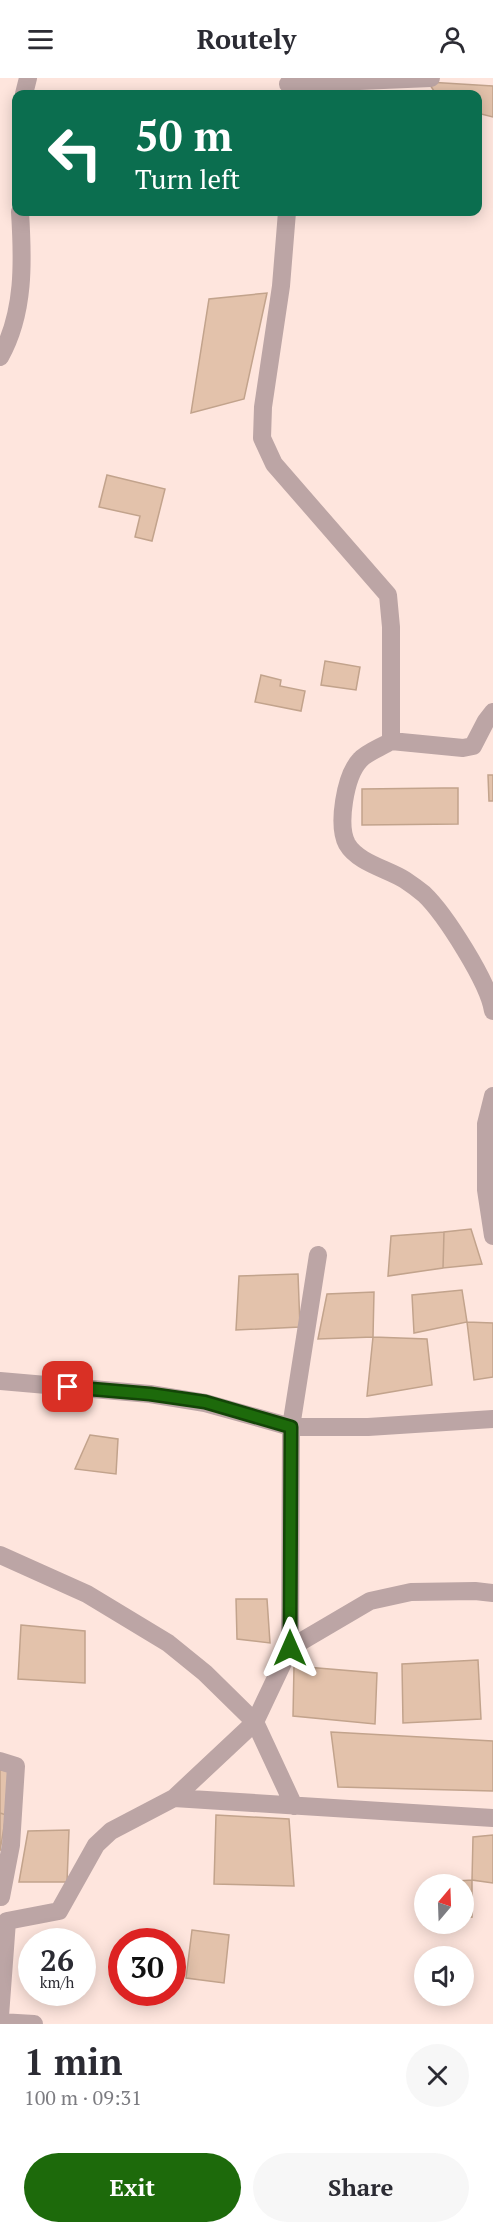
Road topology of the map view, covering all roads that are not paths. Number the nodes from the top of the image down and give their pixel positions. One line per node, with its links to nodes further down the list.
1 (431, 78): 2 (street)
2 (288, 85)
3 (21, 216): 5 (street)
4 (287, 216): 7 (street)
5 (0, 357)
6 (493, 712): 7 (street)
7 (391, 741): 8 (street)
8 (493, 1011)
9 (493, 1096): 10 (street)
10 (493, 1236)
11 (318, 1255): 14 (street)
12 (0, 1381): 14 (street)
13 (493, 1419): 14 (street)
14 (291, 1427): 17 (street)
15 (0, 1555): 18 (street)
16 (493, 1593): 17 (street)
17 (290, 1648): 18 (street)
18 (255, 1722): 20 (street); 21 (street)
19 (0, 1761): 23 (street)
20 (174, 1798): 21 (street); 24 (street)
21 (294, 1806): 22 (street)
22 (493, 1818)
23 (1, 1897): 24 (street)
24 (7, 1922): 25 (street)
25 (0, 2016)
26 (0, 2022): 27 (street)
27 (34, 2024)

